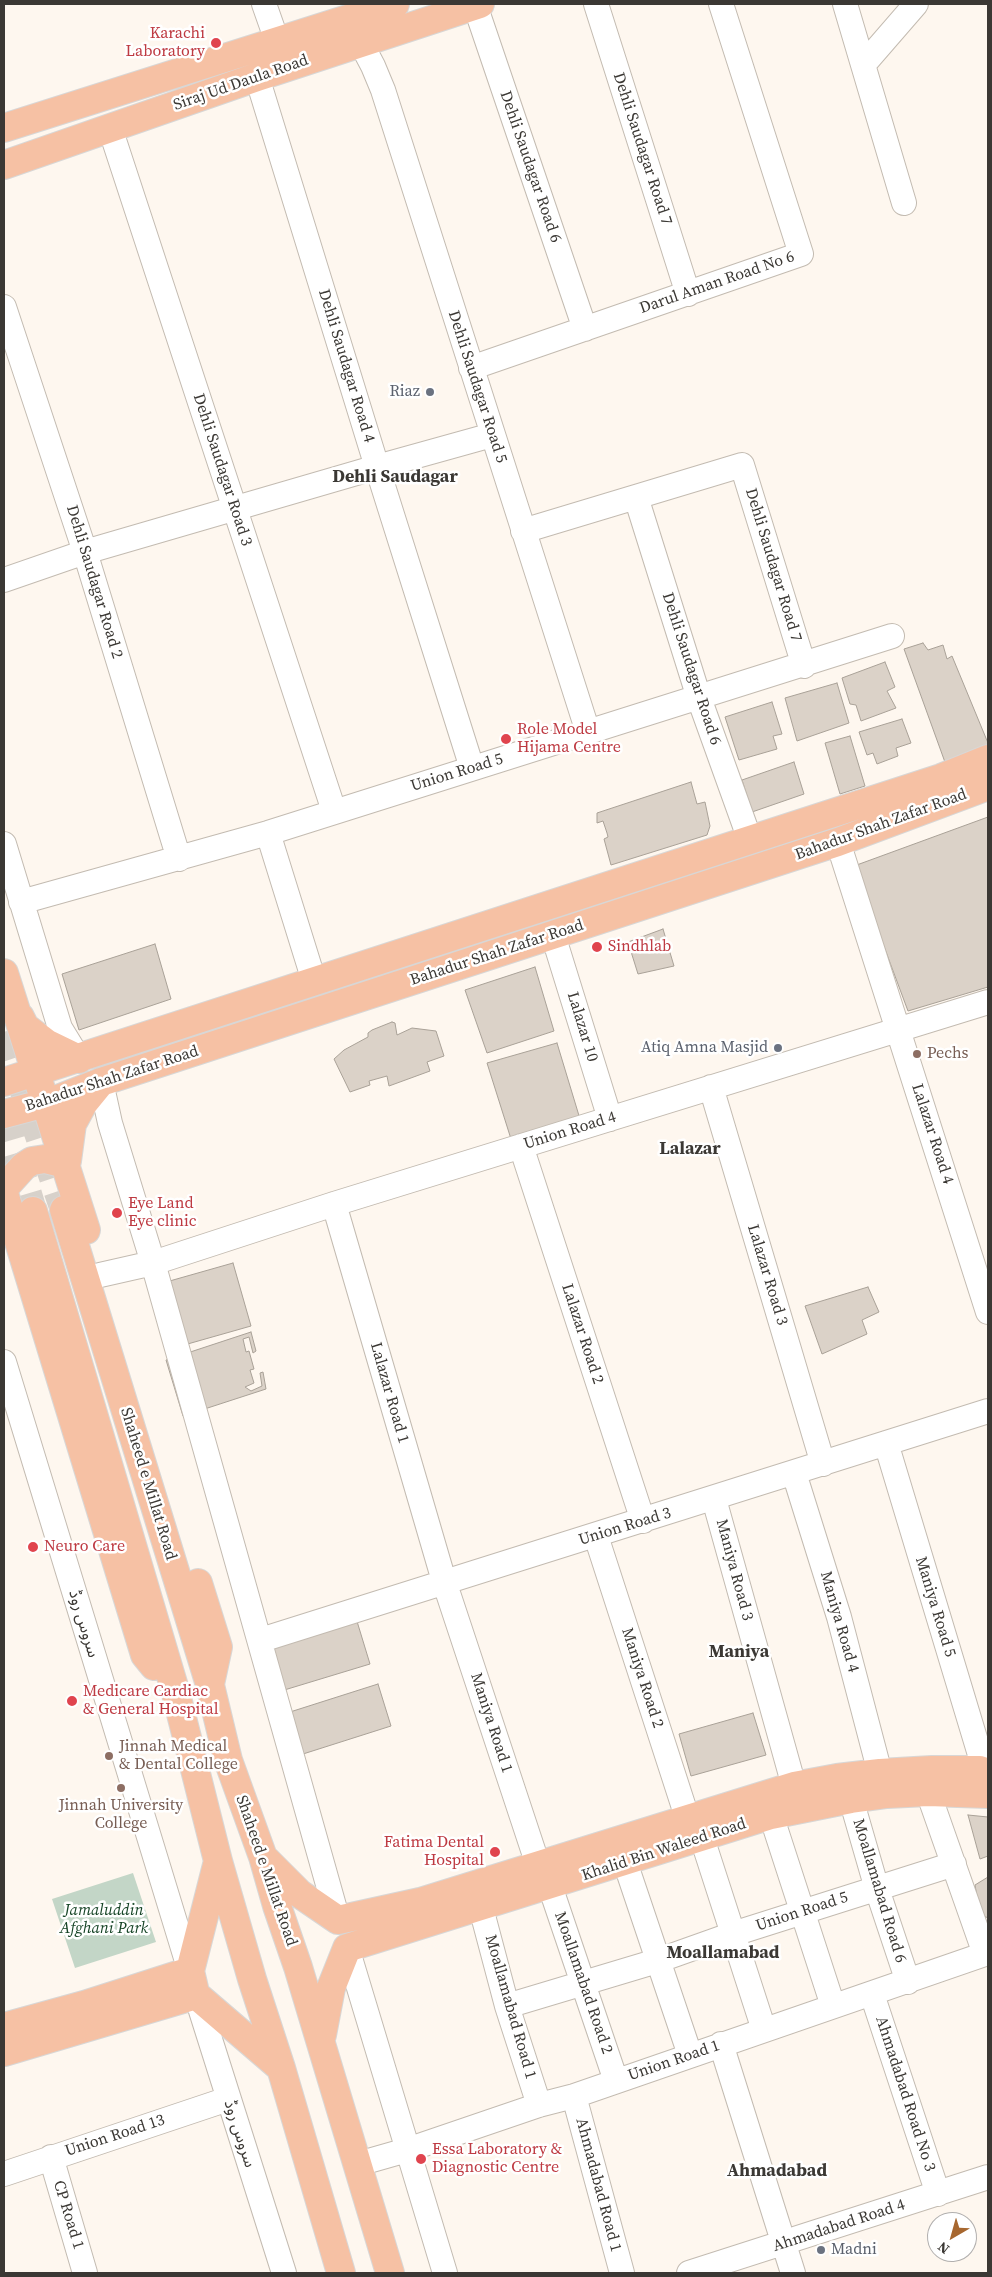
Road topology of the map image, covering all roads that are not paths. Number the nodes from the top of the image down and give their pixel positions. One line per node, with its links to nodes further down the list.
1 (264, 4): 9 (street)
2 (395, 4): 8 (main road, Siraj Ud Daula Road)
3 (477, 4): 10 (main road, Siraj Ud Daula Road); 19 (street, Dehli Saudagar Road 6)
4 (596, 4): 17 (street, Dehli Saudagar Road 7)
5 (721, 4): 17 (street, Darul Aman Road No 6)
6 (845, 4): 11 (street)
7 (916, 4): 11 (street)
8 (348, 19): 9 (main road, Siraj Ud Daula Road); 10 (street, Dehli Saudagar Road 5)
9 (277, 41): 13 (main road, Siraj Ud Daula Road)
10 (361, 44): 12 (main road, Siraj Ud Daula Road); 20 (street, Dehli Saudagar Road 5)
11 (864, 64): 16 (street)
12 (257, 77): 14 (main road, Siraj Ud Daula Road); 22 (street, Dehli Saudagar Road 4)
13 (4, 128)
14 (110, 128): 15 (main road, Siraj Ud Daula Road); 24 (street, Dehli Saudagar Road 3)
15 (4, 165)
16 (904, 203)
17 (688, 294): 19 (street, Darul Aman Road No 6)
18 (4, 307): 26 (street, Dehli Saudagar Road 2)
19 (584, 329): 20 (street, Darul Aman Road No 6)
20 (470, 368): 21 (street, Dehli Saudagar Road 5)
21 (492, 436): 22 (street); 25 (street, Dehli Saudagar Road 5)
22 (377, 467): 24 (street); 33 (street, Dehli Saudagar Road 4)
23 (636, 497): 25 (street); 29 (street, Dehli Saudagar Road 7); 30 (street, Dehli Saudagar Road 6)
24 (235, 510): 26 (street); 35 (street, Dehli Saudagar Road 3)
25 (523, 531): 31 (street, Dehli Saudagar Road 5)
26 (86, 552): 27 (street); 40 (street, Dehli Saudagar Road 2)
27 (4, 580)
28 (892, 636): 29 (street, Union Road 5)
29 (804, 666): 30 (street, Union Road 5)
30 (699, 698): 31 (street, Union Road 5); 37 (street, Dehli Saudagar Road 6)
31 (588, 732): 33 (street, Union Road 5)
32 (988, 759): 37 (main road, Bahadur Shah Zafar Road)
33 (472, 768): 35 (street, Union Road 5)
34 (988, 786): 38 (main road, Bahadur Shah Zafar Road)
35 (334, 811): 36 (street, Union Road 5)
36 (268, 833): 40 (street, Union Road 5); 44 (street)
37 (750, 840): 44 (main road, Bahadur Shah Zafar Road)
38 (838, 842): 42 (main road, Bahadur Shah Zafar Road); 47 (street, Lalazar Road 4)
39 (4, 844): 41 (street)
40 (179, 859): 41 (street, Union Road 5)
41 (21, 902): 48 (street)
42 (554, 935): 51 (main road, Bahadur Shah Zafar Road); 55 (street, Lalazar 10)
43 (4, 973): 46 (main road)
44 (314, 981): 48 (main road, Bahadur Shah Zafar Road)
45 (988, 1002): 47 (street, Union Road 4)
46 (11, 1012): 48 (main road); 49 (main road)
47 (898, 1030): 52 (street, Union Road 4); 65 (street, Lalazar Road 4)
48 (79, 1059): 49 (main road, Bahadur Shah Zafar Road)
49 (35, 1072): 50 (main road, Bahadur Shah Zafar Road); 53 (main road)
50 (4, 1082)
51 (101, 1082): 53 (main road, Bahadur Shah Zafar Road); 57 (main road); 63 (street)
52 (711, 1086): 55 (street, Union Road 4); 70 (street, Lalazar Road 3)
53 (45, 1102): 54 (main road, Bahadur Shah Zafar Road); 57 (main road)
54 (4, 1114)
55 (610, 1119): 56 (street, Union Road 4)
56 (521, 1146): 60 (street, Union Road 4); 73 (street, Lalazar Road 2)
57 (65, 1167): 58 (main road); 64 (main road)
58 (4, 1188)
59 (4, 1193): 78 (main road)
60 (334, 1204): 63 (street, Union Road 4); 75 (street, Lalazar Road 1)
61 (64, 1210): 77 (main road, Shaheed e Millat Road)
62 (33, 1211): 78 (main road, Shaheed e Millat Road)
63 (153, 1263): 64 (street, Union Road 4); 76 (street)
64 (100, 1275): 77 (main road)
65 (988, 1312)
66 (4, 1362): 67 (street, سروس روڈ)
67 (10, 1406): 101 (street, سروس روڈ)
68 (988, 1411): 69 (street, Union Road 3)
69 (886, 1443): 70 (street, Union Road 3); 80 (street, Maniya Road 5)
70 (823, 1464): 71 (street, Union Road 3)
71 (794, 1473): 72 (street, Union Road 3); 79 (street, Maniya Road 4)
72 (714, 1498): 73 (street, Union Road 3); 81 (street, Maniya Road 3)
73 (643, 1521): 74 (street, Union Road 3)
74 (596, 1536): 75 (street, Union Road 3); 85 (street, Maniya Road 2)
75 (444, 1581): 76 (street, Union Road 3); 90 (street, Maniya Road 1)
76 (261, 1640): 95 (street)
77 (210, 1685): 86 (main road, Shaheed e Millat Road)
78 (175, 1690): 87 (main road, Shaheed e Millat Road)
79 (880, 1773): 80 (main road, Khalid Bin Waleed Road); 81 (main road, Khalid Bin Waleed Road)
80 (985, 1779): 82 (main road, Khalid Bin Waleed Road)
81 (794, 1786): 85 (main road, Khalid Bin Waleed Road)
82 (928, 1792): 83 (main road, Khalid Bin Waleed Road); 89 (street)
83 (851, 1799): 84 (main road, Khalid Bin Waleed Road); 91 (street, Moallamabad Road 6)
84 (771, 1815): 85 (main road, Khalid Bin Waleed Road); 93 (street)
85 (695, 1829): 88 (main road, Khalid Bin Waleed Road); 90 (main road, Khalid Bin Waleed Road); 96 (street, Maniya Road 2)
86 (264, 1857): 95 (main road); 108 (main road, Shaheed e Millat Road)
87 (218, 1861): 101 (main road); 111 (main road, Shaheed e Millat Road)
88 (625, 1862): 90 (main road, Khalid Bin Waleed Road); 99 (street)
89 (954, 1864): 91 (street, Union Road 5); 98 (street)
90 (544, 1876): 92 (main road, Khalid Bin Waleed Road); 94 (main road); 102 (street, Moallamabad Road 2)
91 (877, 1889): 93 (street, Union Road 5); 100 (street, Moallamabad Road 6)
92 (481, 1908): 94 (main road, Khalid Bin Waleed Road); 104 (street, Moallamabad Road 1)
93 (802, 1912): 96 (street, Union Road 5); 105 (street)
94 (423, 1913): 95 (main road); 97 (main road, Khalid Bin Waleed Road)
95 (338, 1920): 97 (main road)
96 (733, 1934): 99 (street, Union Road 5); 107 (street, Maniya Road 2)
97 (347, 1948): 108 (main road); 116 (street)
98 (987, 1954): 100 (street, Union Road 1)
99 (657, 1961): 102 (street, Union Road 5); 110 (street)
100 (908, 1982): 103 (street, Union Road 1)
101 (192, 1983): 106 (main road); 111 (main road); 114 (street, سروس روڈ)
102 (583, 1984): 104 (street, Union Road 5); 112 (street, Moallamabad Road 2)
103 (872, 1994): 105 (street, Union Road 1); 121 (street, Ahmadabad Road No 3)
104 (507, 2006): 115 (street, Moallamabad Road 1)
105 (833, 2006): 107 (street, Union Road 1)
106 (5, 2029)
107 (764, 2030): 109 (street, Union Road 1)
108 (321, 2042): 118 (main road, Shaheed e Millat Road)
109 (721, 2044): 110 (street, Union Road 1); 122 (street)
110 (690, 2055): 112 (street, Union Road 1)
111 (281, 2068): 125 (main road, Shaheed e Millat Road)
112 (616, 2081): 113 (street, Union Road 1)
113 (574, 2096): 115 (street, Union Road 1); 128 (street, Ahmadabad Road 1)
114 (228, 2099): 117 (street, Union Road 13); 124 (street, سروس روڈ)
115 (539, 2106): 116 (street, Union Road 1)
116 (406, 2150): 118 (street, Union Road 1); 127 (street)
117 (50, 2157): 119 (street, Union Road 13); 123 (street, CP Road 1)
118 (358, 2164): 126 (main road, Shaheed e Millat Road)
119 (4, 2174)
120 (988, 2177): 121 (street, Ahmadabad Road 4)
121 (938, 2194): 122 (street, Ahmadabad Road 4)
122 (785, 2244): 129 (street, Ahmadabad Road 4); 130 (street)
123 (85, 2273)
124 (284, 2273)
125 (341, 2273)
126 (390, 2273)
127 (445, 2273)
128 (622, 2273)
129 (689, 2273)
130 (793, 2273)

